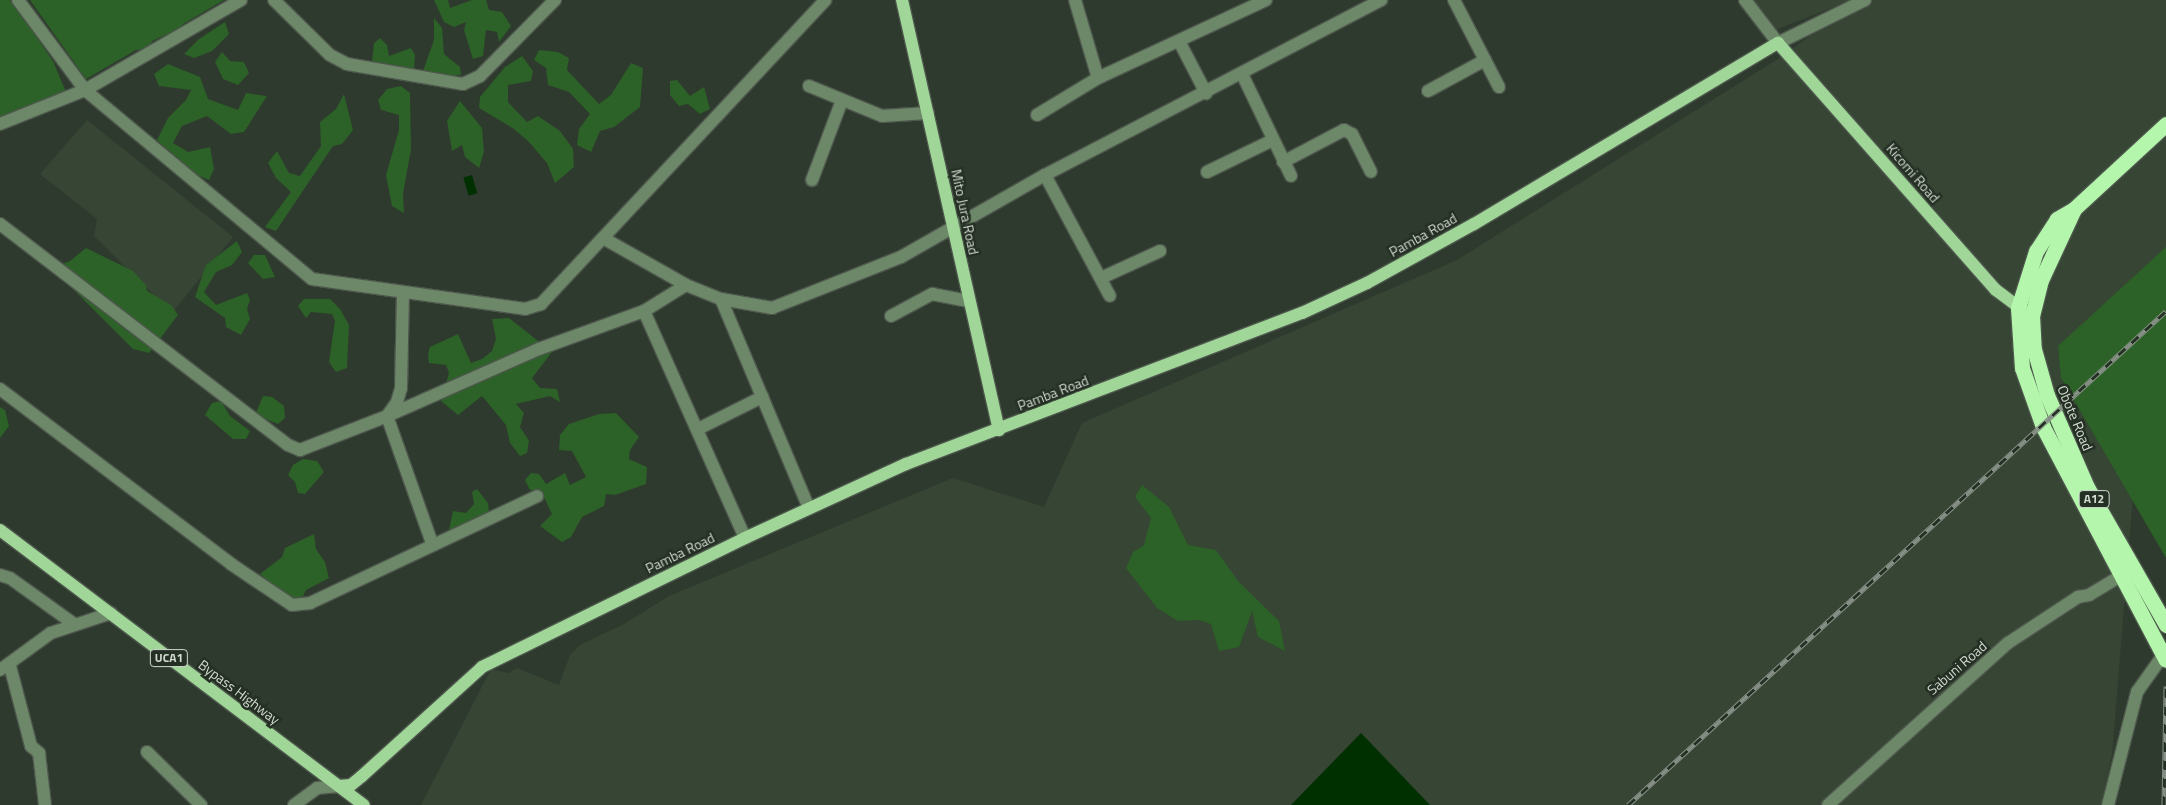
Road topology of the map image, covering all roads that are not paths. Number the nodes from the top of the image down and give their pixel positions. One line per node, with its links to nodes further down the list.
1 (18, 0): 20 (street)
2 (240, 0): 20 (street)
3 (274, 0): 4 (street)
4 (555, 0)
5 (825, 0): 38 (street)
6 (902, 0): 24 (main road, Mito Jura Road)
7 (1075, 0): 17 (street)
8 (1266, 0): 13 (street)
9 (1381, 0): 16 (street)
10 (1454, 0): 15 (street)
11 (1745, 0): 14 (street)
12 (1866, 0): 14 (street)
13 (1179, 41): 17 (street); 22 (street)
14 (1778, 43): 46 (main road, Kicomi Road); 54 (main road, Pamba Road)
15 (1485, 60): 19 (street); 21 (street)
16 (1242, 74): 22 (street); 28 (street)
17 (1098, 78): 25 (street)
18 (809, 86): 23 (street)
19 (1499, 87)
20 (85, 90): 26 (street); 42 (street)
21 (1428, 91)
22 (1206, 93): 32 (street)
23 (842, 100): 24 (street); 34 (street)
24 (928, 113): 37 (main road, Mito Jura Road)
25 (1037, 115)
26 (0, 124)
27 (2166, 124): 35 (highway, Obote Road / A12)
28 (1273, 140): 29 (street); 30 (street)
29 (1284, 162): 31 (street); 33 (street)
30 (1207, 172)
31 (1371, 172)
32 (1045, 175): 37 (street); 40 (street)
33 (1290, 176)
34 (812, 180)
35 (2074, 210): 46 (highway, Obote Road / A12); 49 (highway, Obote Road / A12)
36 (0, 224): 52 (street)
37 (953, 226): 44 (street); 45 (main road, Mito Jura Road)
38 (603, 238): 41 (street); 42 (street)
39 (1160, 251): 40 (street)
40 (1101, 278): 43 (street)
41 (686, 285): 44 (street); 47 (street)
42 (403, 292): 52 (street)
43 (1110, 296)
44 (722, 299): 51 (street)
45 (969, 301): 48 (street); 54 (main road, Mito Jura Road)
46 (2018, 308): 49 (main road, Kicomi Road); 55 (highway, Obote Road / A12)
47 (644, 310): 52 (street); 53 (street)
48 (891, 316)
49 (2032, 316): 55 (highway, Obote Road / A12)
50 (0, 389): 60 (street)
51 (762, 397): 53 (street); 57 (street)
52 (387, 416): 60 (street)
53 (698, 429): 59 (street)
54 (999, 430): 57 (main road, Pamba Road)
55 (2081, 490): 62 (highway, A12); 65 (highway, Obote Road / A12)
56 (537, 496): 60 (street)
57 (809, 508): 59 (main road, Pamba Road)
58 (0, 530): 63 (main road, Bypass Highway / UCA1)
59 (745, 538): 69 (main road, Pamba Road)
60 (432, 543)
61 (0, 575): 64 (street)
62 (2121, 576): 66 (highway, A12); 74 (street, Sabuni Road)
63 (112, 613): 64 (street); 69 (main road, Bypass Highway / UCA1)
64 (74, 624): 67 (street)
65 (2166, 625)
66 (2165, 655): 75 (street)
67 (5, 668): 71 (street)
68 (147, 752): 72 (street)
69 (345, 785): 70 (street); 73 (main road, Bypass Highway / UCA1)
70 (298, 804)
71 (45, 805)
72 (201, 805)
73 (364, 805)
74 (1828, 805)
75 (2108, 805)

